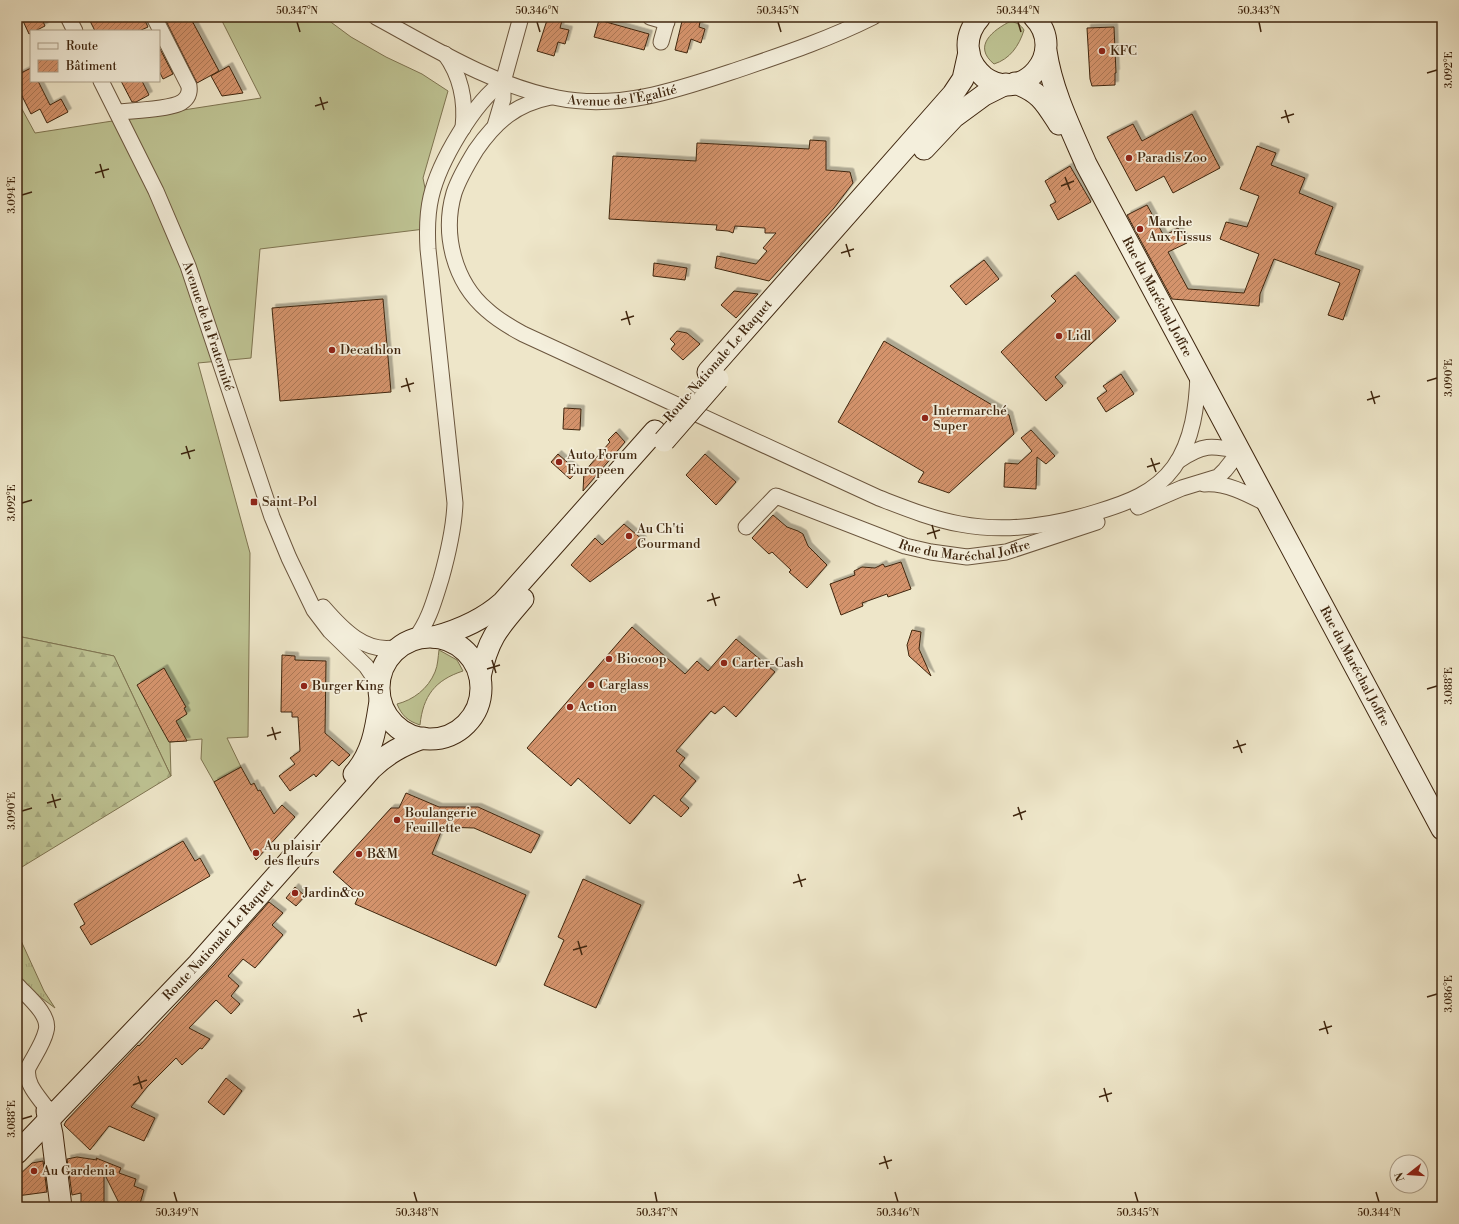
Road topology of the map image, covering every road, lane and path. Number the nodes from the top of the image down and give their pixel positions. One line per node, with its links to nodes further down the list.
1 (68, 17): 11 (street)
2 (154, 17): 20 (street)
3 (376, 17): 15 (street, Avenue de l'Égalité)
4 (521, 17): 17 (street)
5 (650, 17): 8 (street)
6 (873, 17): 10 (street, Avenue de l'Égalité)
7 (980, 17): 14 (main road, Route Nationale Le Raquet)
8 (667, 19): 12 (street)
9 (1041, 21): 13 (main road, Rue du Maréchal Joffre)
10 (846, 23): 19 (street, Avenue de l'Égalité)
11 (75, 30)
12 (661, 42)
13 (1046, 51): 18 (main road, Route Nationale Le Raquet); 23 (main road, Rue du Maréchal Joffre)
14 (969, 52): 18 (main road, Rue du Maréchal Joffre); 24 (main road, Route Nationale Le Raquet)
15 (444, 54): 17 (street, Avenue de l'Égalité); 22 (street)
16 (102, 82): 20 (street, Avenue de la Fraternité)
17 (503, 82): 19 (street, Avenue de l'Égalité); 21 (street); 22 (street)
18 (1010, 84): 23 (main road, Rue du Maréchal Joffre); 24 (main road, Route Nationale Le Raquet)
19 (551, 97): 21 (street)
20 (117, 112): 32 (street, Avenue de la Fraternité)
21 (494, 128): 28 (street)
22 (463, 129): 33 (street)
23 (1086, 164): 25 (main road, Rue du Maréchal Joffre)
24 (900, 165): 26 (main road, Route Nationale Le Raquet)
25 (1198, 373): 27 (main road, Rue du Maréchal Joffre); 28 (street)
26 (660, 436): 33 (main road, Route Nationale Le Raquet); 34 (main road, Route Nationale Le Raquet)
27 (1240, 452): 28 (street); 29 (street, Rue du Maréchal Joffre); 30 (main road, Rue du Maréchal Joffre)
28 (1178, 461)
29 (1195, 485): 30 (street, Rue du Maréchal Joffre); 31 (street, Rue du Maréchal Joffre)
30 (1267, 504): 37 (main road, Rue du Maréchal Joffre)
31 (746, 527)
32 (299, 579): 33 (street, Avenue de la Fraternité); 35 (street, Avenue de la Fraternité)
33 (416, 641): 34 (main road); 35 (main road)
34 (480, 677): 36 (main road)
35 (380, 693): 36 (main road); 39 (main road, Route Nationale Le Raquet)
36 (423, 738): 39 (main road, Route Nationale Le Raquet)
37 (1442, 829)
38 (17, 985): 39 (street)
39 (49, 1115): 40 (main road); 41 (main road); 42 (main road)
40 (17, 1136)
41 (17, 1153)
42 (61, 1207)

